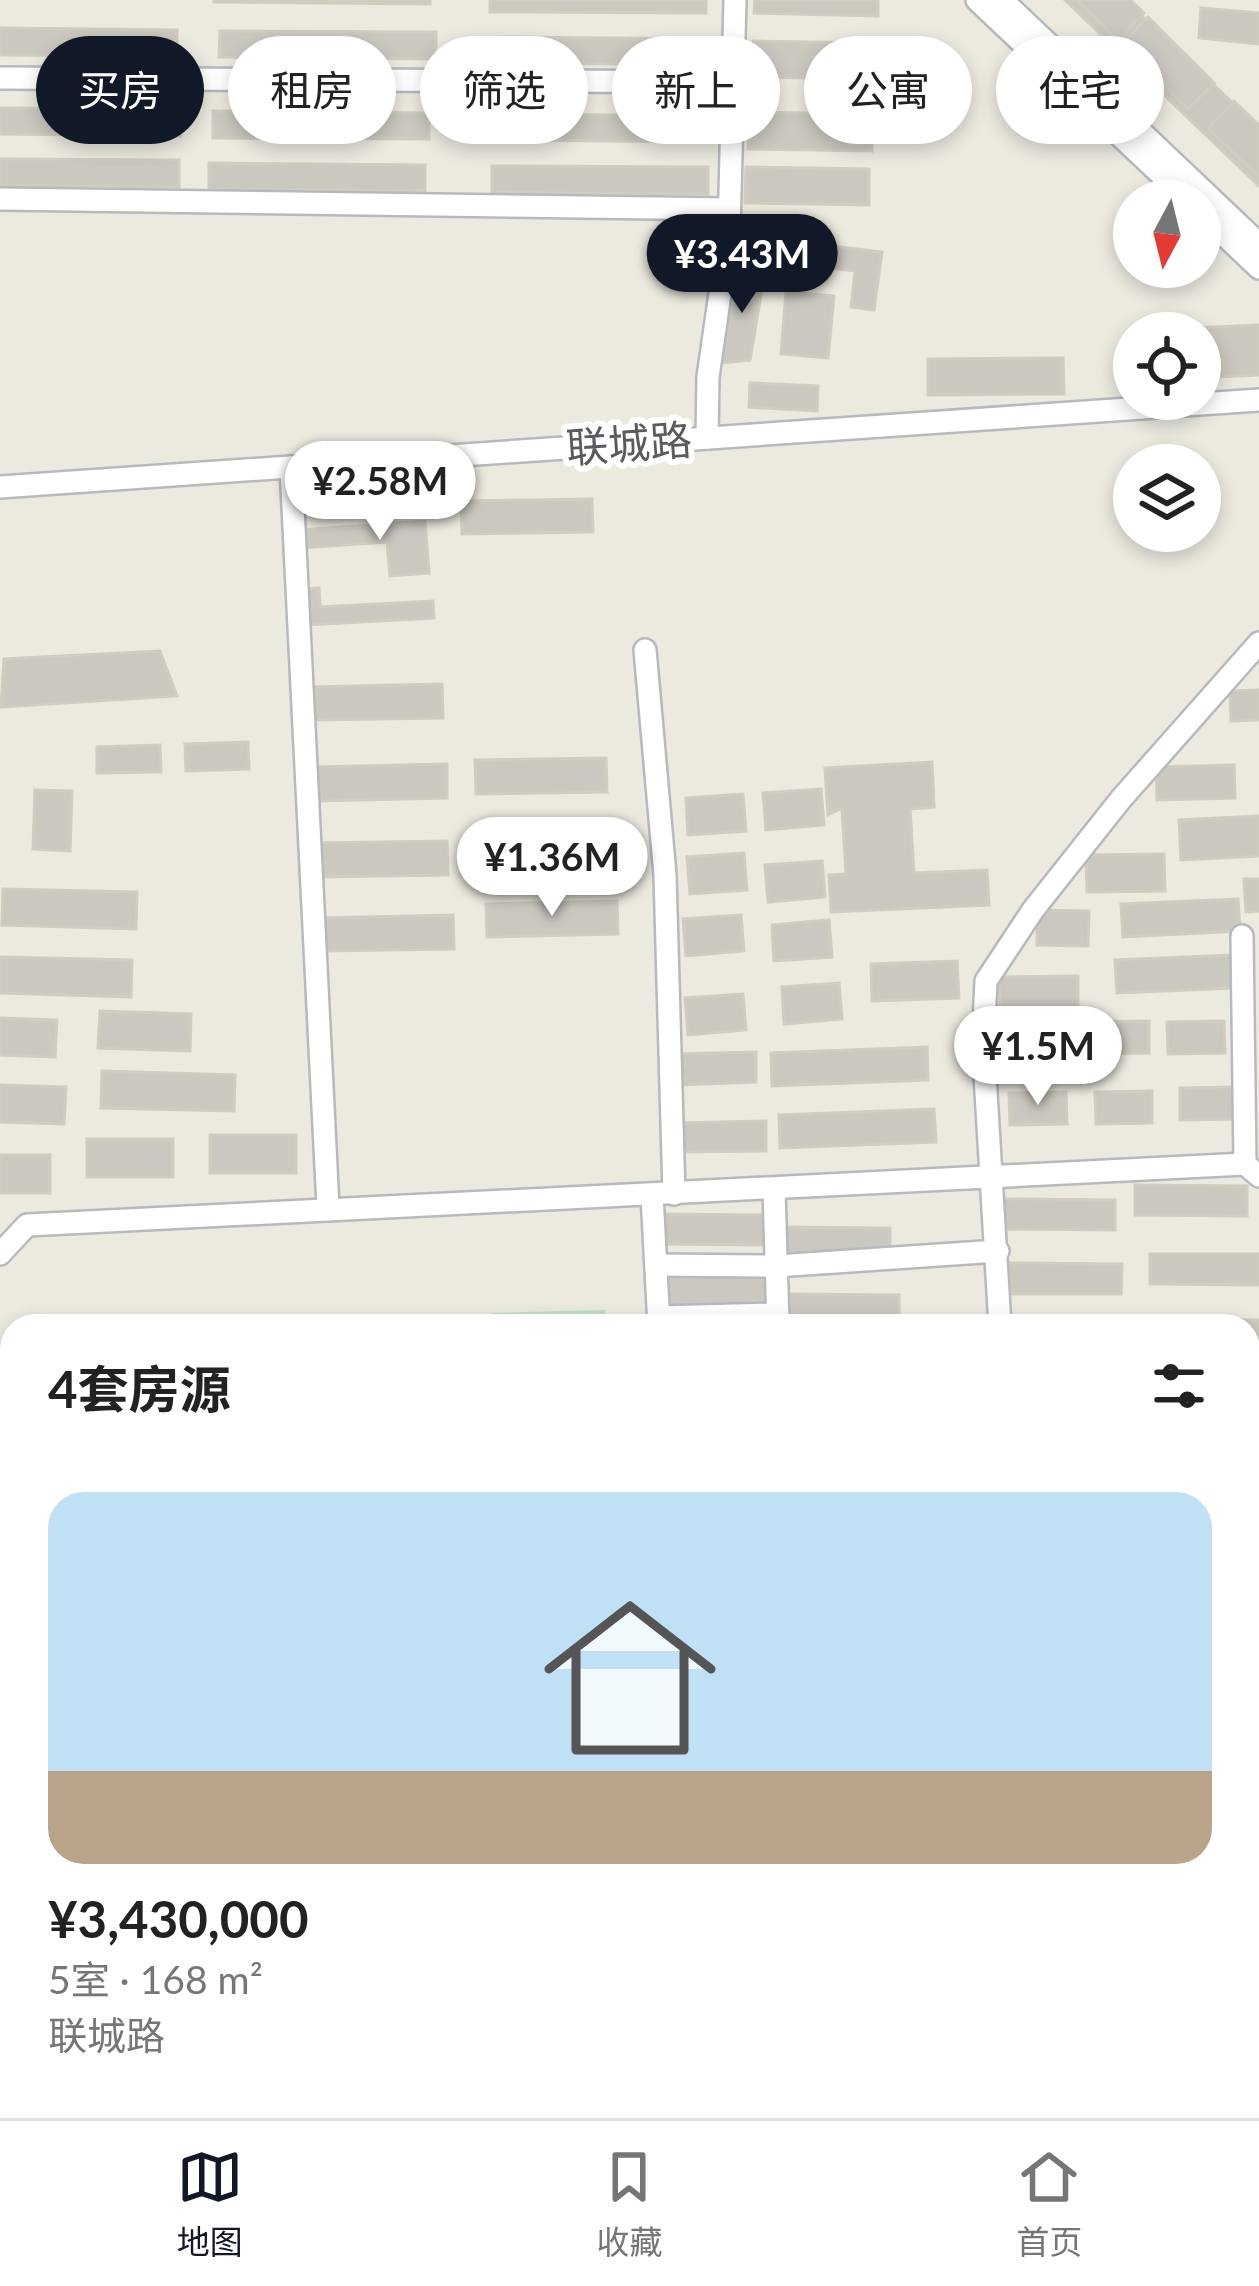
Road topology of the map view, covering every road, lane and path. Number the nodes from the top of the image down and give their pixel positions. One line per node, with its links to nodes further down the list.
1 (735, 0): 4 (street)
2 (977, 0): 8 (street)
3 (1002, 0): 12 (street)
4 (734, 36)
5 (0, 78): 6 (street)
6 (612, 81)
7 (731, 144): 10 (street)
8 (1167, 180)
9 (0, 199): 10 (street)
10 (729, 209): 15 (street)
11 (1221, 232): 13 (street)
12 (1259, 244)
13 (1259, 268)
14 (1259, 400): 15 (street, 联城路)
15 (706, 438): 16 (street, 联城路)
16 (291, 467): 17 (street, 联城路); 25 (street)
17 (0, 487)
18 (1259, 643): 22 (street)
19 (645, 650): 24 (street)
20 (1242, 936): 21 (street)
21 (1252, 1170): 22 (street)
22 (994, 1179): 23 (street); 26 (street)
23 (774, 1189): 24 (street); 29 (street)
24 (663, 1194): 25 (street); 28 (street)
25 (328, 1207): 27 (street)
26 (998, 1252): 29 (street); 32 (street)
27 (0, 1254)
28 (656, 1265): 29 (street); 30 (street)
29 (776, 1266): 31 (street)
30 (659, 1314)
31 (778, 1314)
32 (1000, 1314)

